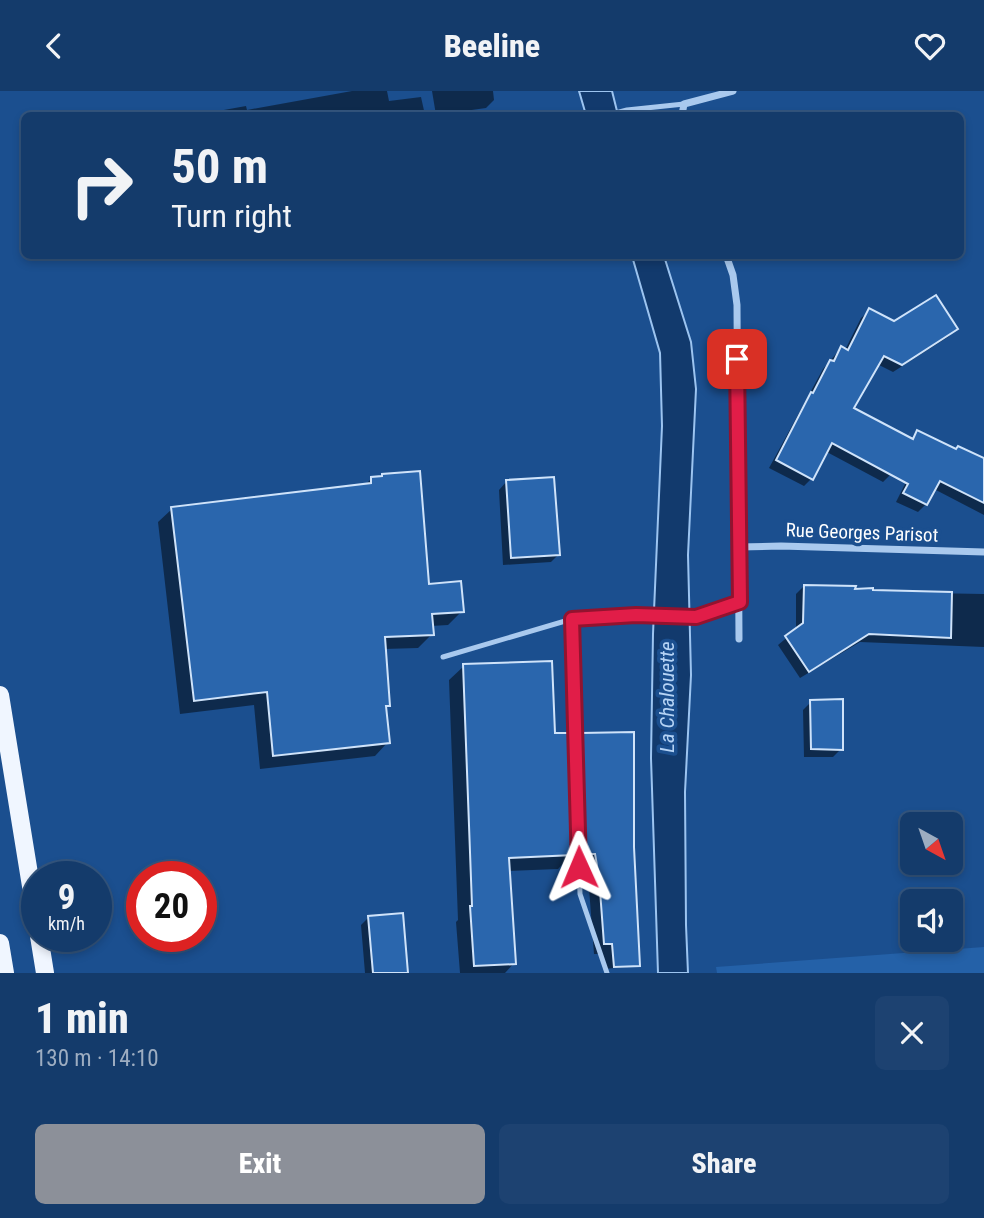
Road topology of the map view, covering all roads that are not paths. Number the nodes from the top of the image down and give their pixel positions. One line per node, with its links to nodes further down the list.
1 (733, 91): 2 (street)
2 (684, 104): 3 (lane); 4 (street)
3 (619, 112)
4 (683, 112)
5 (727, 259): 6 (street)
6 (739, 547): 7 (street, Rue Georges Parisot); 8 (street)
7 (984, 551)
8 (740, 602): 9 (lane); 10 (street)
9 (572, 619): 11 (lane); 18 (lane)
10 (739, 639)
11 (443, 657)
12 (0, 695): 13 (main road)
13 (27, 861)
14 (0, 943): 16 (main road)
15 (42, 952): 17 (main road)
16 (5, 973)
17 (45, 973)
18 (607, 973)

